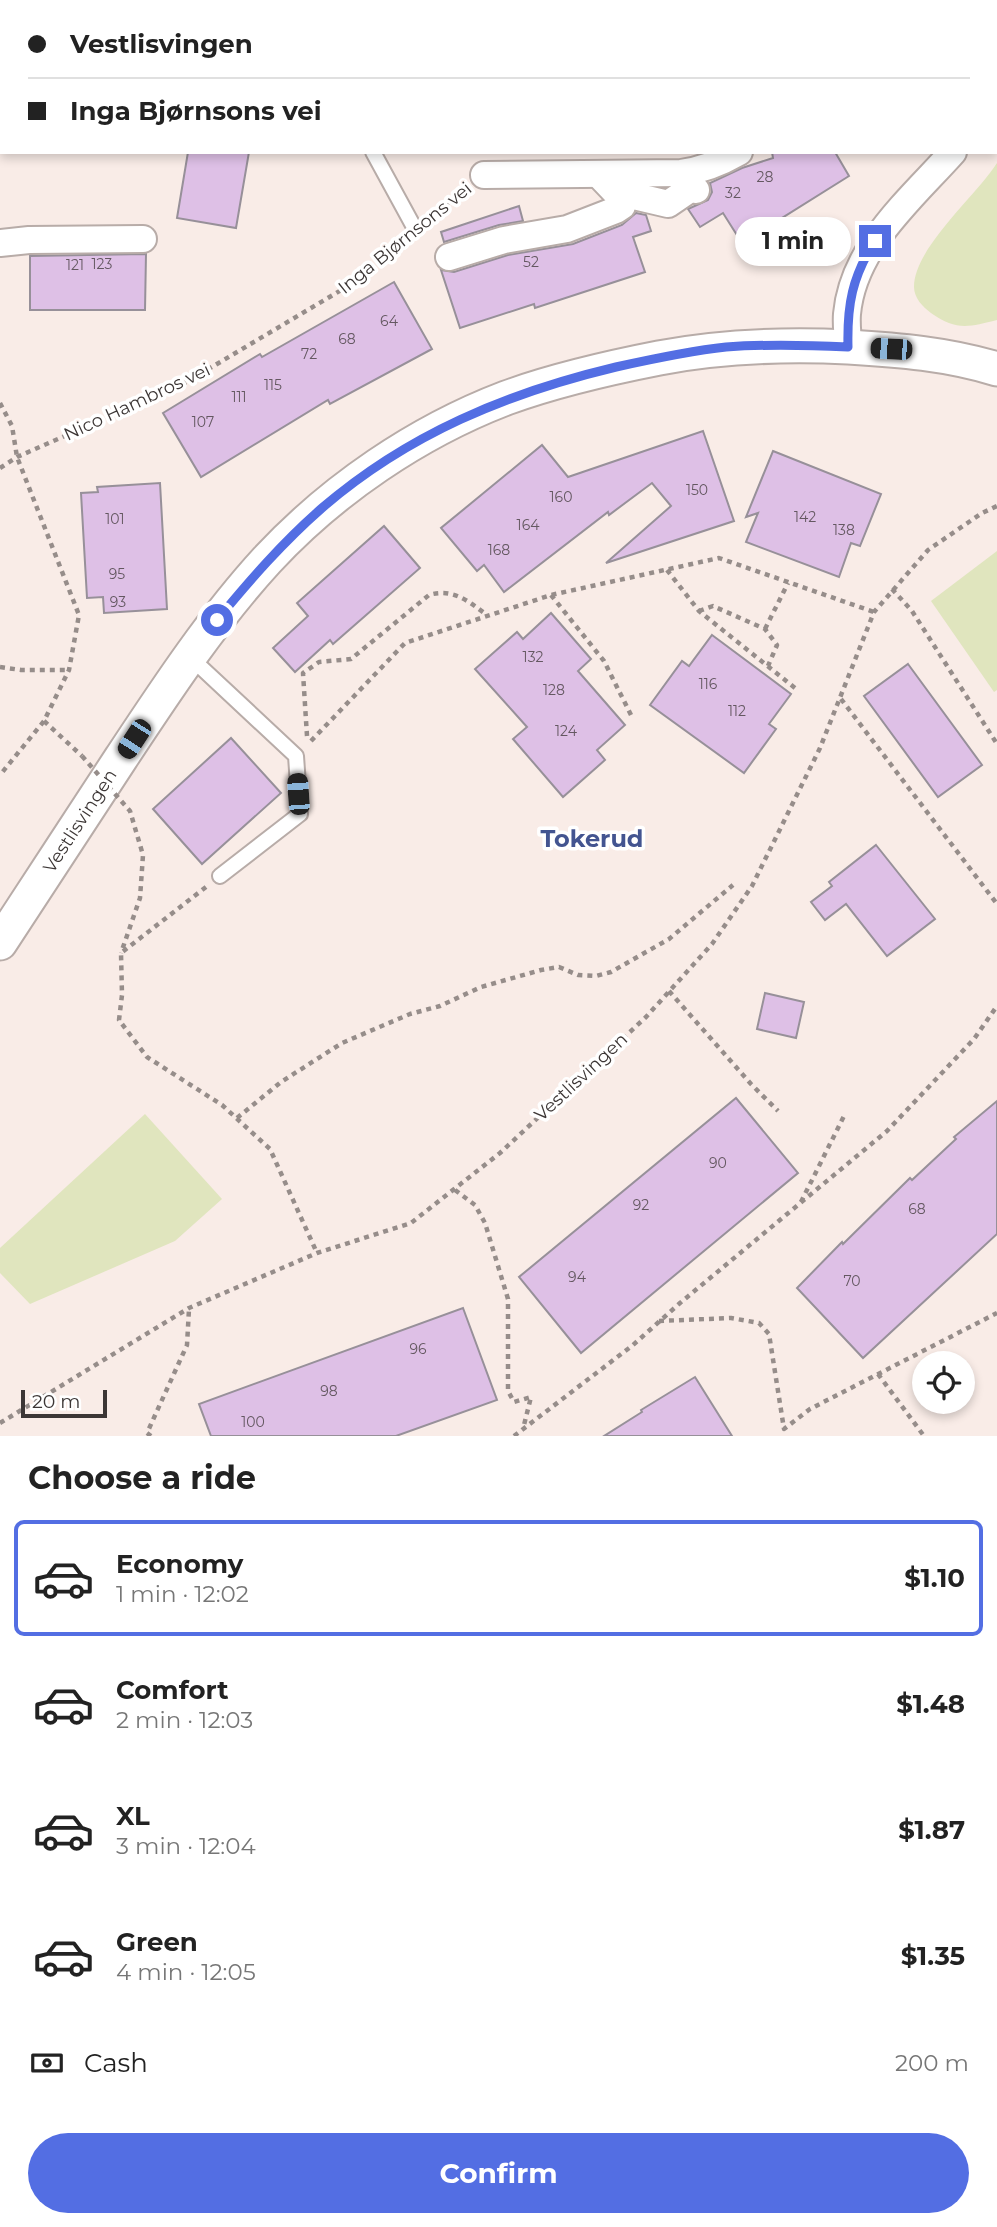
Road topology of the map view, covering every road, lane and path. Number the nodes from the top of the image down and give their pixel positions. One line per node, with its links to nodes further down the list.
1 (374, 154): 8 (lane)
2 (736, 154): 6 (street, Inga Bjørnsons vei)
3 (951, 154): 13 (street)
4 (484, 175): 5 (street, Inga Bjørnsons vei); 8 (path, Inga Bjørnsons vei)
5 (600, 176): 6 (street, Inga Bjørnsons vei); 7 (street)
6 (696, 180): 7 (street, Inga Bjørnsons vei)
7 (622, 198): 11 (street)
8 (415, 229): 12 (path, Inga Bjørnsons vei)
9 (143, 239): 10 (street)
10 (0, 243)
11 (449, 257)
12 (253, 342): 16 (path, Nico Hambros vei)
13 (848, 347): 14 (street, Vestlisvingen); 27 (street, Vestlisvingen)
14 (997, 369)
15 (0, 403): 16 (path)
16 (18, 457): 17 (path, Nico Hambros vei); 30 (path)
17 (0, 468)
18 (997, 506): 21 (path, Vestlisvingen)
19 (667, 570): 20 (path); 22 (path); 23 (path)
20 (788, 582): 24 (path); 26 (path)
21 (892, 589): 24 (path, Vestlisvingen); 35 (path)
22 (551, 595): 25 (path); 33 (path)
23 (699, 611): 26 (path); 28 (path)
24 (874, 612): 32 (path, Vestlisvingen)
25 (488, 615): 25 (path)
26 (765, 629): 28 (path)
27 (190, 657): 37 (lane); 40 (street, Vestlisvingen)
28 (768, 666): 31 (path)
29 (0, 667): 30 (path)
30 (69, 670): 34 (path)
31 (795, 688)
32 (840, 699): 39 (path); 42 (path, Vestlisvingen)
33 (632, 719)
34 (44, 721): 36 (path); 41 (path, bridge)
35 (997, 744)
36 (0, 775)
37 (220, 876): 41 (path)
38 (733, 885): 46 (path)
39 (997, 904)
40 (0, 943)
41 (121, 953): 46 (path)
42 (669, 991): 44 (path); 47 (path, Vestlisvingen)
43 (997, 1006): 48 (path)
44 (778, 1111)
45 (845, 1114): 48 (path)
46 (237, 1118): 49 (path)
47 (454, 1191): 49 (path, Vestlisvingen); 55 (path)
48 (799, 1206): 52 (path)
49 (317, 1253): 50 (path, Vestlisvingen)
50 (189, 1308): 54 (path, Vestlisvingen); 56 (path)
51 (997, 1313): 53 (path)
52 (659, 1321): 53 (path); 55 (path)
53 (878, 1374): 58 (path)
54 (0, 1423)
55 (523, 1430): 57 (path)
56 (151, 1436)
57 (514, 1436)
58 (924, 1436)

